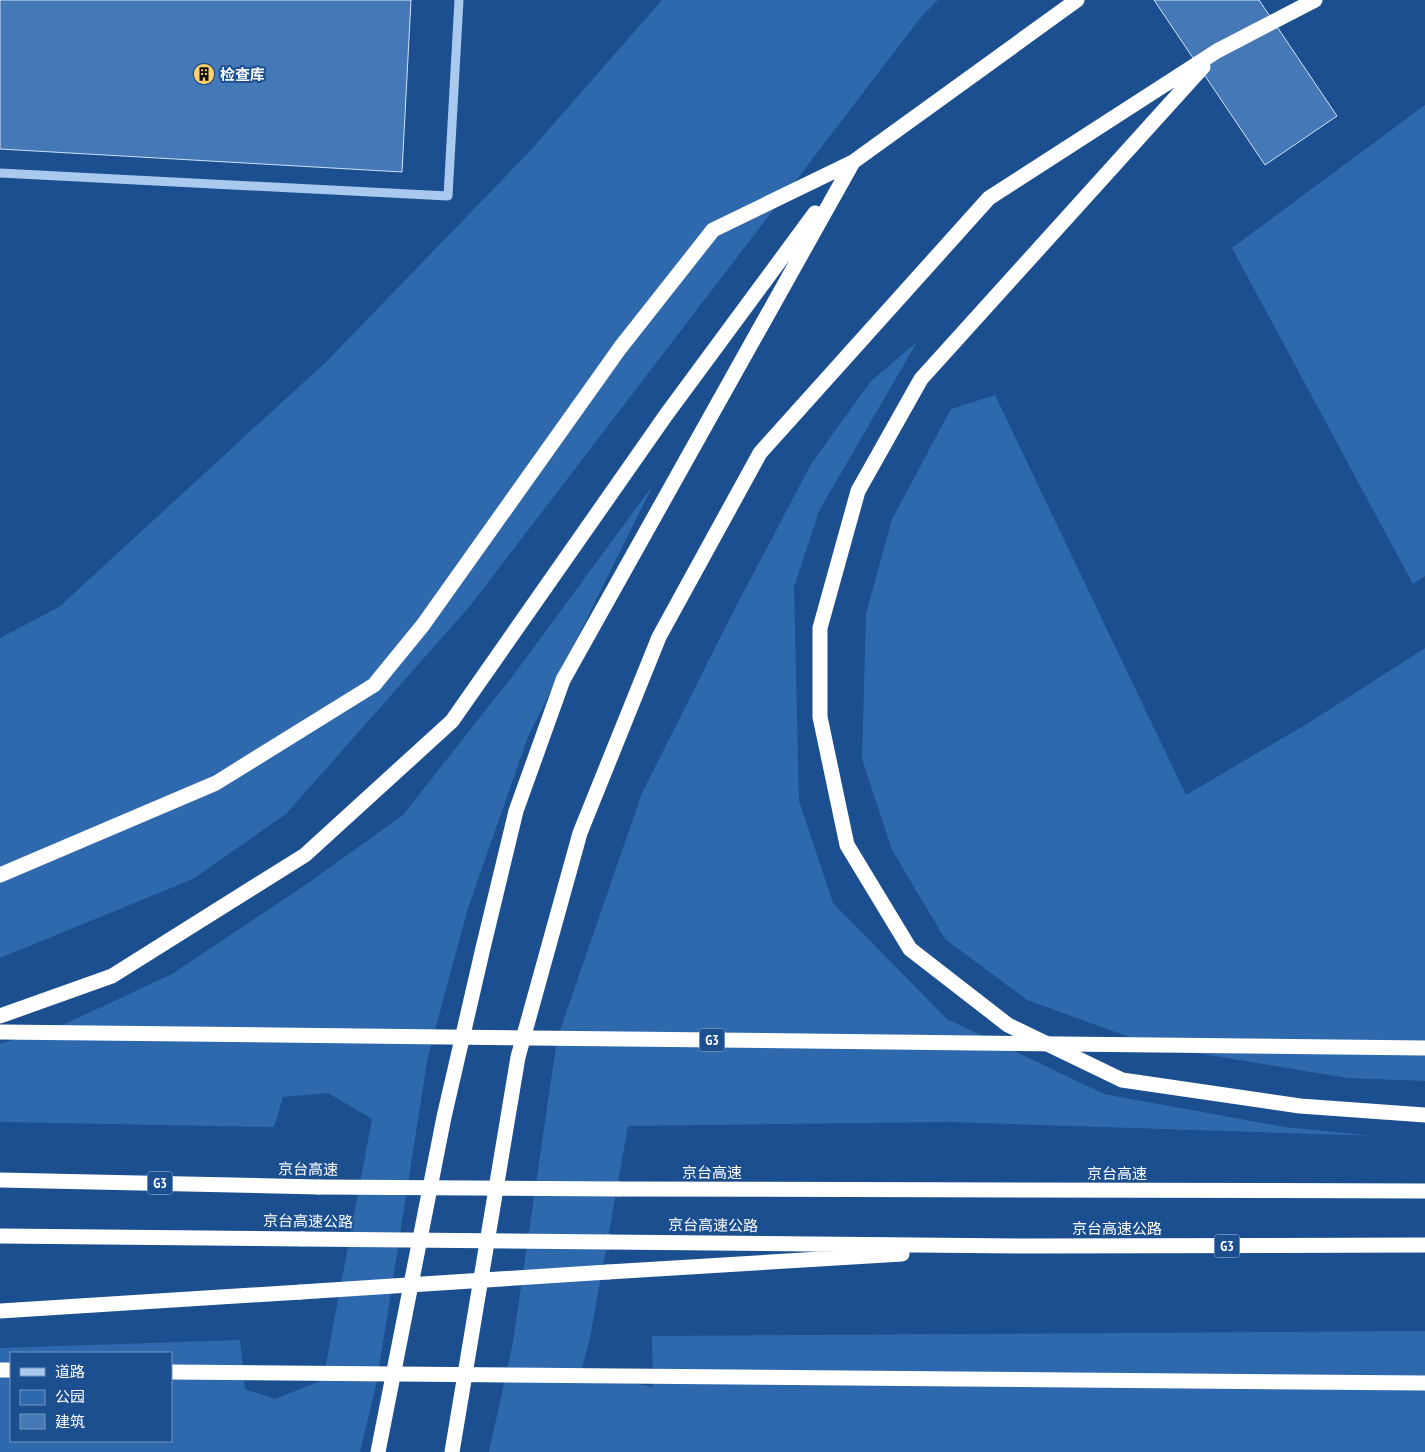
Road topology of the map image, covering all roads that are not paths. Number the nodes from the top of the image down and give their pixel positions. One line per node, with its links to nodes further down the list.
1 (459, 0): 6 (lane)
2 (1077, 0): 5 (highway)
3 (1315, 0): 4 (highway)
4 (1217, 51): 11 (highway); 21 (highway)
5 (853, 162): 7 (highway); 8 (highway); 20 (highway)
6 (0, 173)
7 (0, 875)
8 (0, 1016)
9 (0, 1032): 10 (highway, G3, bridge)
10 (1425, 1048)
11 (1425, 1115)
12 (0, 1180): 13 (highway, 京台高速 / G3, bridge)
13 (1425, 1191)
14 (0, 1236): 15 (highway, 京台高速公路 / G3, bridge)
15 (1028, 1246): 16 (highway, 京台高速公路 / G3); 17 (highway, bridge)
16 (1425, 1246)
17 (0, 1311)
18 (172, 1372): 19 (highway, bridge)
19 (1425, 1383)
20 (378, 1452)
21 (452, 1452)

